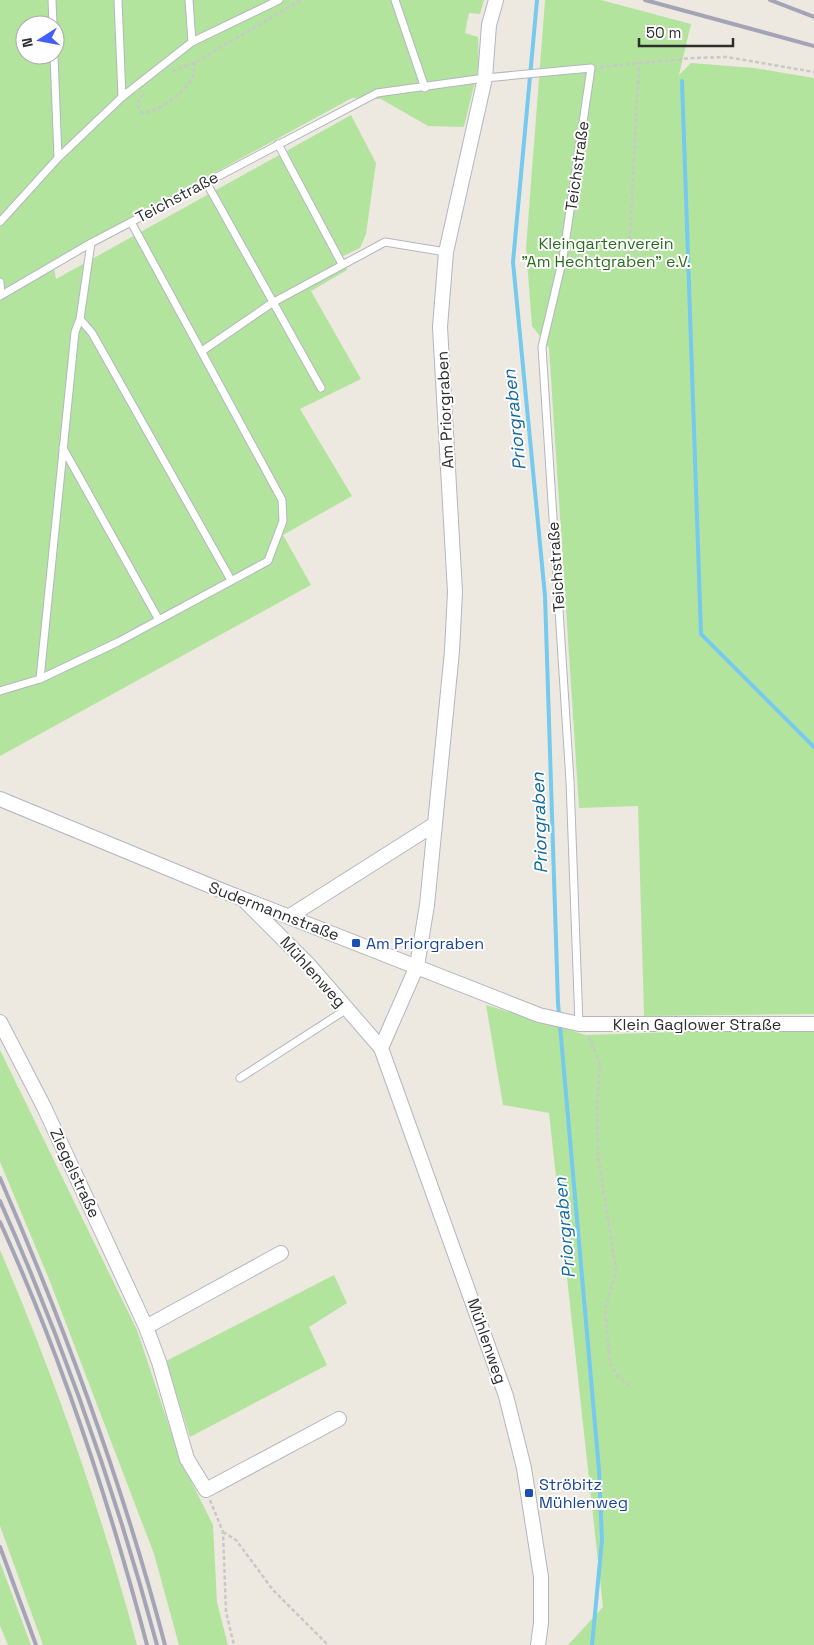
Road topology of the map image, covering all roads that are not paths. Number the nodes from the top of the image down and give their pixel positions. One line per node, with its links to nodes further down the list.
1 (52, 0): 7 (lane)
2 (118, 0): 12 (lane)
3 (189, 0): 8 (lane)
4 (278, 0): 8 (lane)
5 (395, 0): 11 (lane)
6 (496, 0): 10 (street, Am Priorgraben)
7 (53, 15)
8 (192, 42): 12 (lane)
9 (54, 65): 14 (lane)
10 (485, 78): 11 (lane, Teichstraße); 19 (street, Am Priorgraben); 39 (lane, Teichstraße)
11 (425, 88): 13 (lane, Teichstraße)
12 (122, 97): 14 (lane)
13 (278, 144): 15 (lane, Teichstraße); 20 (lane)
14 (58, 158): 16 (lane)
15 (206, 182): 17 (lane, Teichstraße); 23 (lane)
16 (0, 222)
17 (131, 222): 18 (lane, Teichstraße); 25 (lane)
18 (91, 243): 22 (lane, Teichstraße); 24 (lane)
19 (446, 252): 20 (lane); 33 (street, Am Priorgraben)
20 (342, 264): 23 (lane)
21 (0, 282): 22 (lane)
22 (1, 296)
23 (272, 303): 25 (lane); 26 (lane)
24 (80, 319): 27 (lane); 28 (lane)
25 (202, 351): 28 (lane)
26 (321, 388)
27 (63, 448): 29 (lane); 30 (lane)
28 (231, 580): 29 (lane)
29 (159, 620): 30 (lane)
30 (40, 679): 31 (lane)
31 (0, 691)
32 (0, 799): 34 (street, Sudermannstraße)
33 (435, 824): 35 (street); 36 (street, Am Priorgraben)
34 (242, 898): 35 (street, Sudermannstraße); 37 (street, Mühlenweg)
35 (290, 916): 36 (street, Sudermannstraße)
36 (417, 966): 39 (street, Sudermannstraße); 41 (street)
37 (347, 1009): 41 (street, Mühlenweg); 42 (lane)
38 (0, 1022): 44 (street, Ziegelstraße)
39 (582, 1024): 40 (street, Klein Gaglower Straße)
40 (814, 1024)
41 (381, 1048): 46 (street, Mühlenweg)
42 (240, 1078)
43 (280, 1253): 44 (street)
44 (146, 1327): 45 (street, Ziegelstraße)
45 (339, 1419)
46 (538, 1645)

